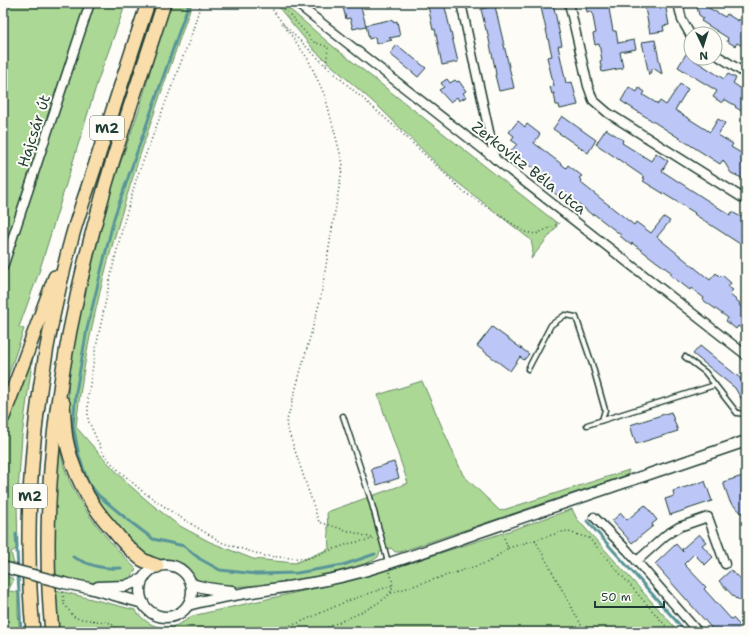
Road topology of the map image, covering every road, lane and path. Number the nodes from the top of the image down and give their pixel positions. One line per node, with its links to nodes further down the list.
1 (90, 3): 20 (street, Hajcsár út)
2 (148, 3): 19 (highway, M2)
3 (164, 3): 24 (highway, M2)
4 (201, 3): 34 (path)
5 (268, 3): 11 (path)
6 (279, 3): 14 (path)
7 (296, 3): 16 (street, Zerkovitz Béla utca)
8 (461, 3): 16 (street)
9 (569, 3): 17 (street)
10 (678, 3): 12 (street)
11 (281, 21): 14 (path); 34 (path)
12 (685, 26)
13 (723, 59): 15 (street)
14 (326, 66): 18 (path)
15 (746, 74)
16 (495, 159): 18 (street, Zerkovitz Béla utca)
17 (746, 200)
18 (572, 219): 21 (street, Zerkovitz Béla utca)
19 (72, 237): 28 (highway); 52 (highway, M2)
20 (3, 267)
21 (746, 355)
22 (685, 357): 25 (lane)
23 (528, 369): 29 (lane)
24 (61, 378): 41 (highway); 53 (highway, M2)
25 (715, 385): 26 (lane); 29 (lane)
26 (746, 414)
27 (343, 416): 36 (lane)
28 (3, 417)
29 (602, 420): 30 (lane)
30 (588, 425)
31 (746, 441): 33 (street)
32 (594, 517): 38 (street)
33 (500, 525): 37 (path); 39 (street)
34 (374, 539): 36 (path)
35 (535, 540): 37 (path); 57 (path); 58 (path)
36 (382, 542): 39 (lane)
37 (508, 548): 49 (path)
38 (637, 561): 40 (street); 59 (street)
39 (388, 563): 45 (path); 48 (street)
40 (725, 564)
41 (157, 566): 43 (street); 44 (street)
42 (3, 567): 46 (street, bridge)
43 (143, 579): 47 (street); 50 (street)
44 (192, 584): 48 (street); 51 (street)
45 (393, 585): 49 (path); 55 (path)
46 (64, 586): 47 (street); 54 (path)
47 (89, 588): 50 (street)
48 (250, 591): 51 (street)
49 (391, 593): 56 (path)
50 (143, 603): 51 (street)
51 (188, 605)
52 (33, 632)
53 (52, 632)
54 (119, 632)
55 (255, 632)
56 (317, 632)
57 (585, 632)
58 (672, 632)
59 (698, 632)

